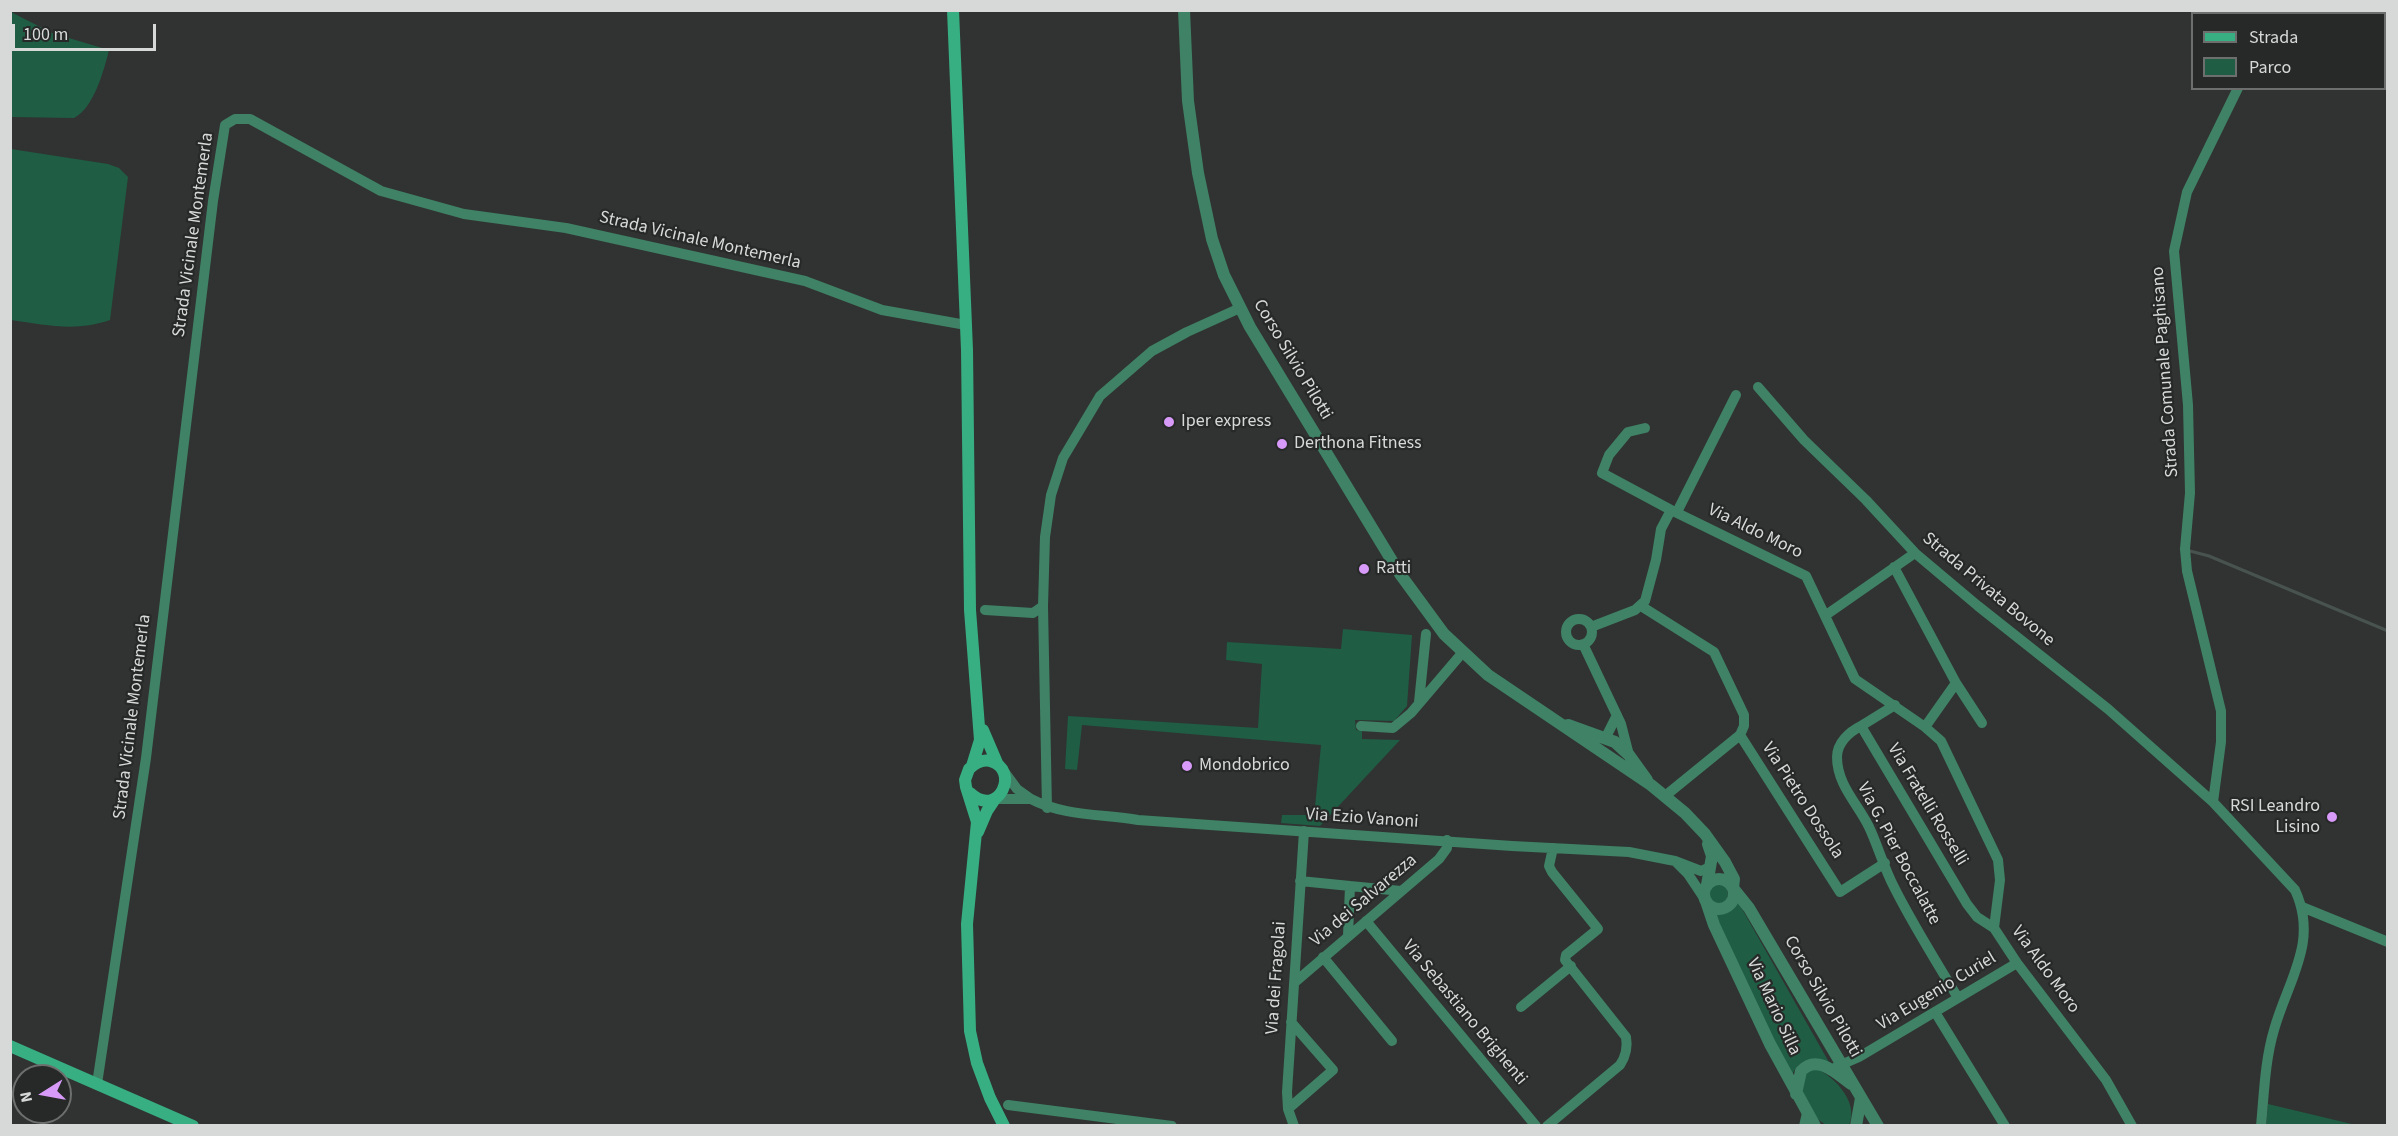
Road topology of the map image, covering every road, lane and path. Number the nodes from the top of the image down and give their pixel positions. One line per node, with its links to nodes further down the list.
1 (953, 10): 5 (main road)
2 (1184, 10): 4 (street, Corso Silvio Pilotti)
3 (2237, 90): 41 (street, Strada Comunale Paghisano)
4 (1240, 308): 12 (street); 19 (street, Corso Silvio Pilotti)
5 (966, 325): 23 (main road); 74 (street, Strada Vicinale Montemerla)
6 (1758, 387): 10 (street, Strada Privata Bovone)
7 (1736, 395): 9 (street)
8 (1645, 428): 9 (street, Via Aldo Moro)
9 (1674, 511): 13 (street); 15 (street, Via Aldo Moro)
10 (1915, 553): 11 (street); 41 (street, Strada Privata Bovone)
11 (1894, 567): 15 (street); 20 (street)
12 (1042, 606): 14 (street); 42 (street)
13 (1641, 606): 16 (street); 30 (street)
14 (985, 610)
15 (1826, 615): 22 (street, Via Aldo Moro)
16 (1591, 627): 18 (street); 18 (street)
17 (1426, 634): 21 (street)
18 (1583, 644): 24 (street)
19 (1463, 652): 21 (street); 25 (street, Corso Silvio Pilotti)
20 (1956, 683): 26 (street); 29 (street)
21 (1419, 702): 27 (street)
22 (1895, 705): 28 (street); 29 (street, Via Aldo Moro)
23 (979, 714): 34 (main road); 35 (main road)
24 (1617, 715): 31 (street); 32 (street)
25 (1550, 719): 31 (street, Corso Silvio Pilotti); 33 (street, Corso Silvio Pilotti)
26 (1982, 723)
27 (1361, 726)
28 (1861, 726): 49 (street, Via G. Pier Boccalatte); 59 (street, Via Fratelli Rosselli)
29 (1925, 727): 59 (street, Via Aldo Moro)
30 (1740, 735): 38 (street, Via Pietro Dossola); 49 (street, Via Pietro Dossola)
31 (1605, 739): 32 (street, Corso Silvio Pilotti); 33 (street)
32 (1625, 751): 33 (street); 36 (street, Corso Silvio Pilotti)
33 (1606, 756): 36 (street, Corso Silvio Pilotti)
34 (972, 766): 35 (main road); 37 (main road)
35 (1000, 768): 39 (main road); 40 (street, Via Ezio Vanoni)
36 (1651, 785): 38 (street, Corso Silvio Pilotti)
37 (970, 793): 39 (main road); 45 (main road)
38 (1665, 796): 44 (street, Corso Silvio Pilotti)
39 (995, 799): 40 (street); 45 (main road)
40 (1031, 799): 42 (street, Via Ezio Vanoni)
41 (2213, 802): 57 (street)
42 (1047, 808): 43 (street, Via Ezio Vanoni)
43 (1304, 831): 46 (street, Via Ezio Vanoni); 51 (street, Via dei Fragolai)
44 (1705, 834): 50 (street); 54 (street, Corso Silvio Pilotti)
45 (976, 836): 82 (main road)
46 (1447, 840): 47 (street, Via Ezio Vanoni); 55 (street, Via dei Salvarezza)
47 (1553, 848): 48 (street, Via Ezio Vanoni); 64 (street)
48 (1675, 861): 50 (street, Via Ezio Vanoni); 56 (street)
49 (1885, 863): 66 (street, Via G. Pier Boccalatte)
50 (1710, 867): 52 (street)
51 (1300, 881): 53 (street); 65 (street, Via dei Fragolai)
52 (1707, 885): 54 (street); 56 (street)
53 (1350, 886): 55 (street); 60 (street)
54 (1733, 888): 56 (street); 72 (street, Corso Silvio Pilotti)
55 (1401, 891): 58 (street, Via dei Salvarezza)
56 (1706, 901): 76 (street, Via Mario Silla)
57 (2302, 906): 61 (street); 92 (street)
58 (1366, 921): 60 (street, Via dei Salvarezza); 85 (street, Via Sebastiano Brighenti)
59 (1994, 928): 63 (street, Via Aldo Moro)
60 (1348, 936): 62 (street, Via dei Salvarezza)
61 (2388, 942)
62 (1323, 957): 65 (street, Via dei Salvarezza); 70 (street)
63 (2017, 963): 66 (street, Via Eugenio Curiel); 91 (street, Via Aldo Moro)
64 (1570, 966): 67 (street); 86 (street)
65 (1294, 982): 69 (street, Via dei Fragolai)
66 (1958, 999): 68 (street, Via Eugenio Curiel)
67 (1521, 1007)
68 (1935, 1012): 72 (street, Via Eugenio Curiel); 90 (street)
69 (1291, 1022): 79 (street, Via dei Fragolai); 79 (street)
70 (1392, 1041)
71 (10, 1046): 74 (main road)
72 (1842, 1066): 73 (street); 75 (street, Corso Silvio Pilotti)
73 (1829, 1068): 75 (street); 76 (street)
74 (97, 1084): 81 (main road)
75 (1854, 1086): 77 (street, Corso Silvio Pilotti)
76 (1796, 1094): 80 (street, Via Mario Silla)
77 (1861, 1098): 88 (street); 89 (street, Corso Silvio Pilotti)
78 (1008, 1105): 83 (street)
79 (1288, 1109): 84 (street, Via dei Fragolai)
80 (1805, 1119): 87 (street, Via Mario Silla)
81 (193, 1125)
82 (1004, 1125)
83 (1172, 1125)
84 (1294, 1125)
85 (1536, 1125)
86 (1547, 1125)
87 (1815, 1125)
88 (1856, 1125)
89 (1878, 1125)
90 (2005, 1125)
91 (2132, 1125)
92 (2261, 1125)

